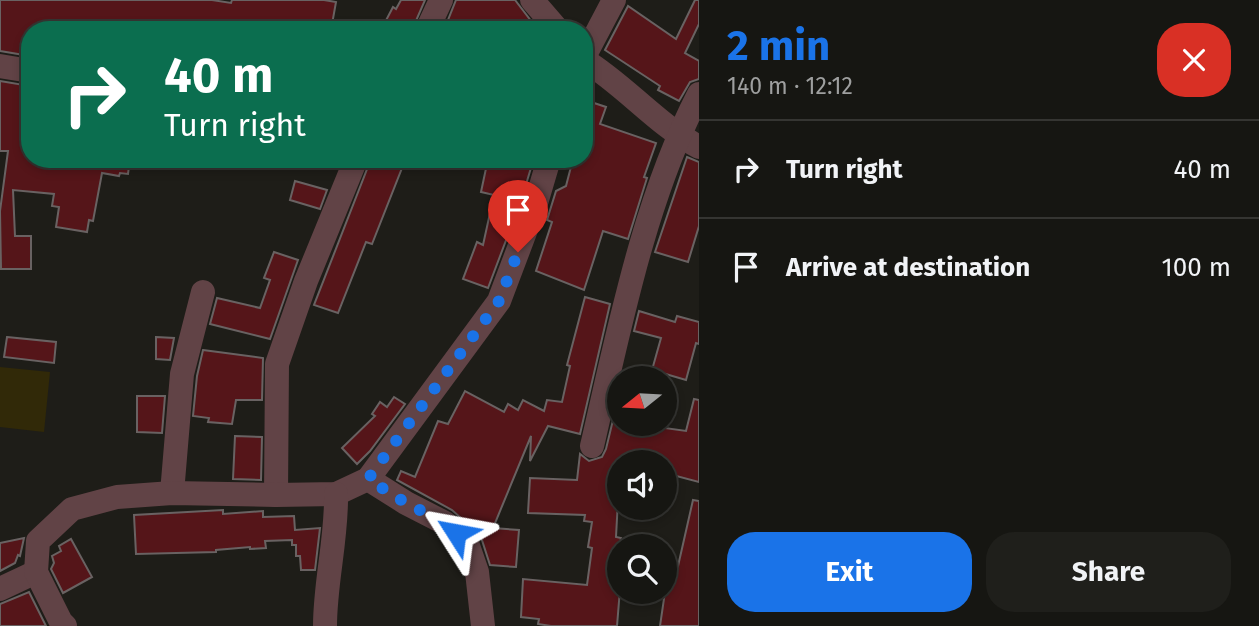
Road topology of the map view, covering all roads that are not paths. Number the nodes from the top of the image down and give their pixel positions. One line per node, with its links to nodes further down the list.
1 (441, 0): 4 (street)
2 (532, 0): 5 (street)
3 (614, 0): 6 (street)
4 (431, 21)
5 (550, 21)
6 (593, 41)
7 (593, 65): 11 (street)
8 (0, 66): 9 (street)
9 (21, 70)
10 (699, 94): 11 (street)
11 (688, 141): 15 (street)
12 (352, 168): 19 (street)
13 (546, 168): 16 (street)
14 (202, 292): 17 (street)
15 (592, 446)
16 (368, 479): 18 (street); 24 (street)
17 (172, 493): 19 (street); 20 (street)
18 (336, 494): 19 (street); 23 (street)
19 (276, 495)
20 (36, 572): 21 (street); 22 (street)
21 (0, 589)
22 (63, 625)
23 (325, 626)
24 (483, 626)

